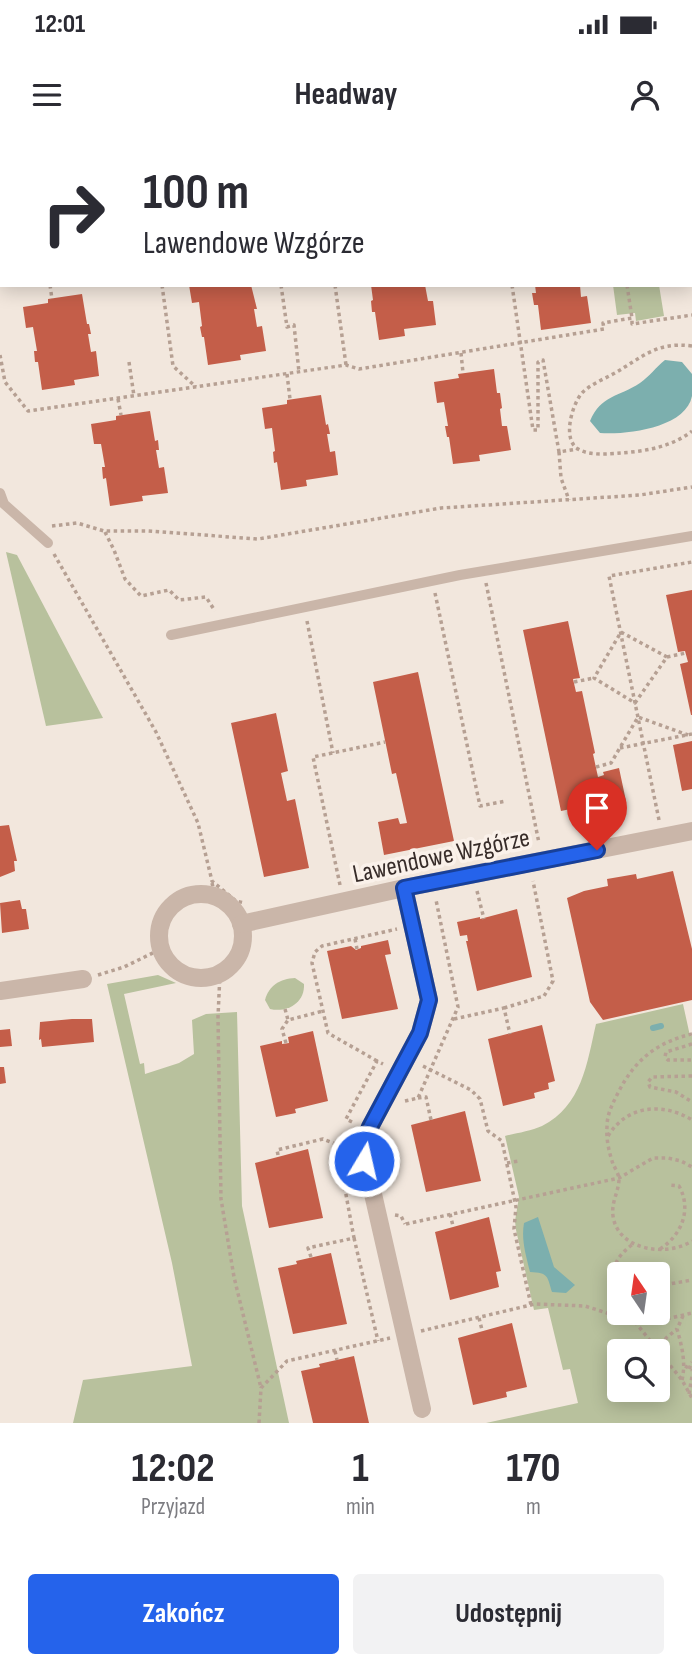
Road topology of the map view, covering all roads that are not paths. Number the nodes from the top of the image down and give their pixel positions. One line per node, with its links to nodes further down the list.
1 (0, 494): 3 (lane)
2 (692, 536): 4 (lane)
3 (48, 544)
4 (171, 635)
5 (692, 831): 6 (street, Lawendowe Wzgórze)
6 (404, 888): 7 (street, Lawendowe Wzgórze); 10 (street)
7 (241, 924): 7 (street)
8 (83, 979): 9 (street)
9 (0, 990)
10 (422, 1409)

